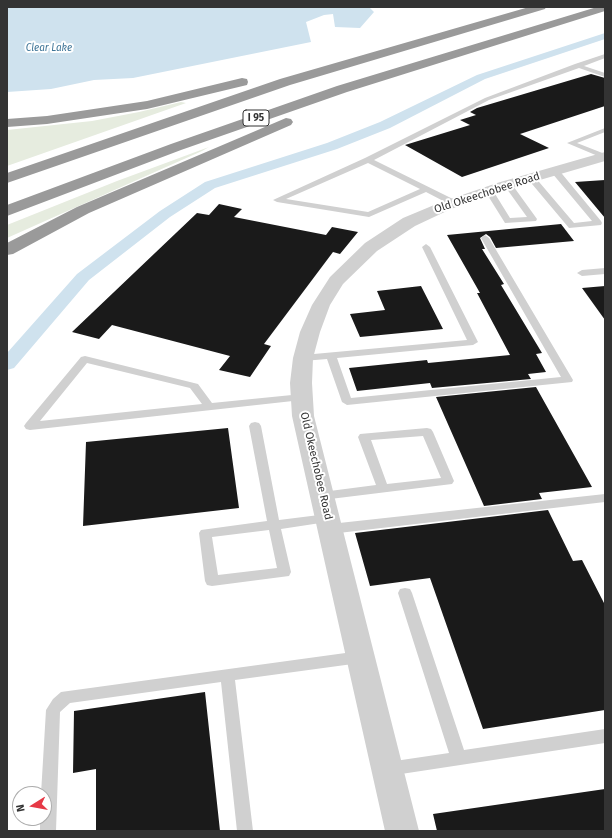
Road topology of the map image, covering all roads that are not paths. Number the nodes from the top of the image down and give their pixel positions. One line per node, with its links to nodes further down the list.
1 (541, 7): 5 (highway, I 95)
2 (605, 8): 3 (highway, I 95)
3 (509, 37): 18 (highway); 19 (highway, I 95)
4 (605, 56): 6 (lane)
5 (361, 59): 8 (highway); 13 (highway, I 95)
6 (577, 65): 7 (lane); 11 (lane)
7 (605, 76)
8 (7, 123)
9 (605, 130): 10 (lane)
10 (605, 156): 12 (street, Old Okeechobee Road)
11 (368, 160): 16 (lane); 16 (lane)
12 (555, 171): 14 (street, Old Okeechobee Road); 14 (lane)
13 (7, 178)
14 (531, 178): 15 (street, Old Okeechobee Road)
15 (498, 188): 15 (lane); 17 (street, Old Okeechobee Road)
16 (426, 189): 17 (lane)
17 (454, 203): 27 (street, Old Okeechobee Road)
18 (83, 210): 21 (highway); 23 (highway)
19 (7, 211)
20 (485, 238): 26 (lane)
21 (7, 241)
22 (426, 247): 26 (lane)
23 (7, 250)
24 (605, 271): 25 (lane)
25 (582, 273)
26 (331, 355): 27 (lane)
27 (303, 358): 28 (street, Old Okeechobee Road)
28 (302, 397): 29 (lane); 32 (street, Old Okeechobee Road)
29 (209, 407): 29 (lane)
30 (255, 426): 35 (lane)
31 (383, 489): 31 (lane); 32 (lane)
32 (322, 496): 34 (street, Old Okeechobee Road)
33 (605, 498): 34 (lane)
34 (328, 524): 35 (lane); 37 (street, Old Okeechobee Road)
35 (274, 525): 35 (lane)
36 (405, 593): 40 (lane)
37 (360, 658): 38 (lane); 41 (street, Old Okeechobee Road)
38 (227, 676): 42 (lane); 43 (lane)
39 (605, 736): 40 (lane)
40 (458, 758): 41 (lane)
41 (387, 769): 44 (street, Old Okeechobee Road)
42 (48, 831)
43 (245, 831)
44 (402, 831)

